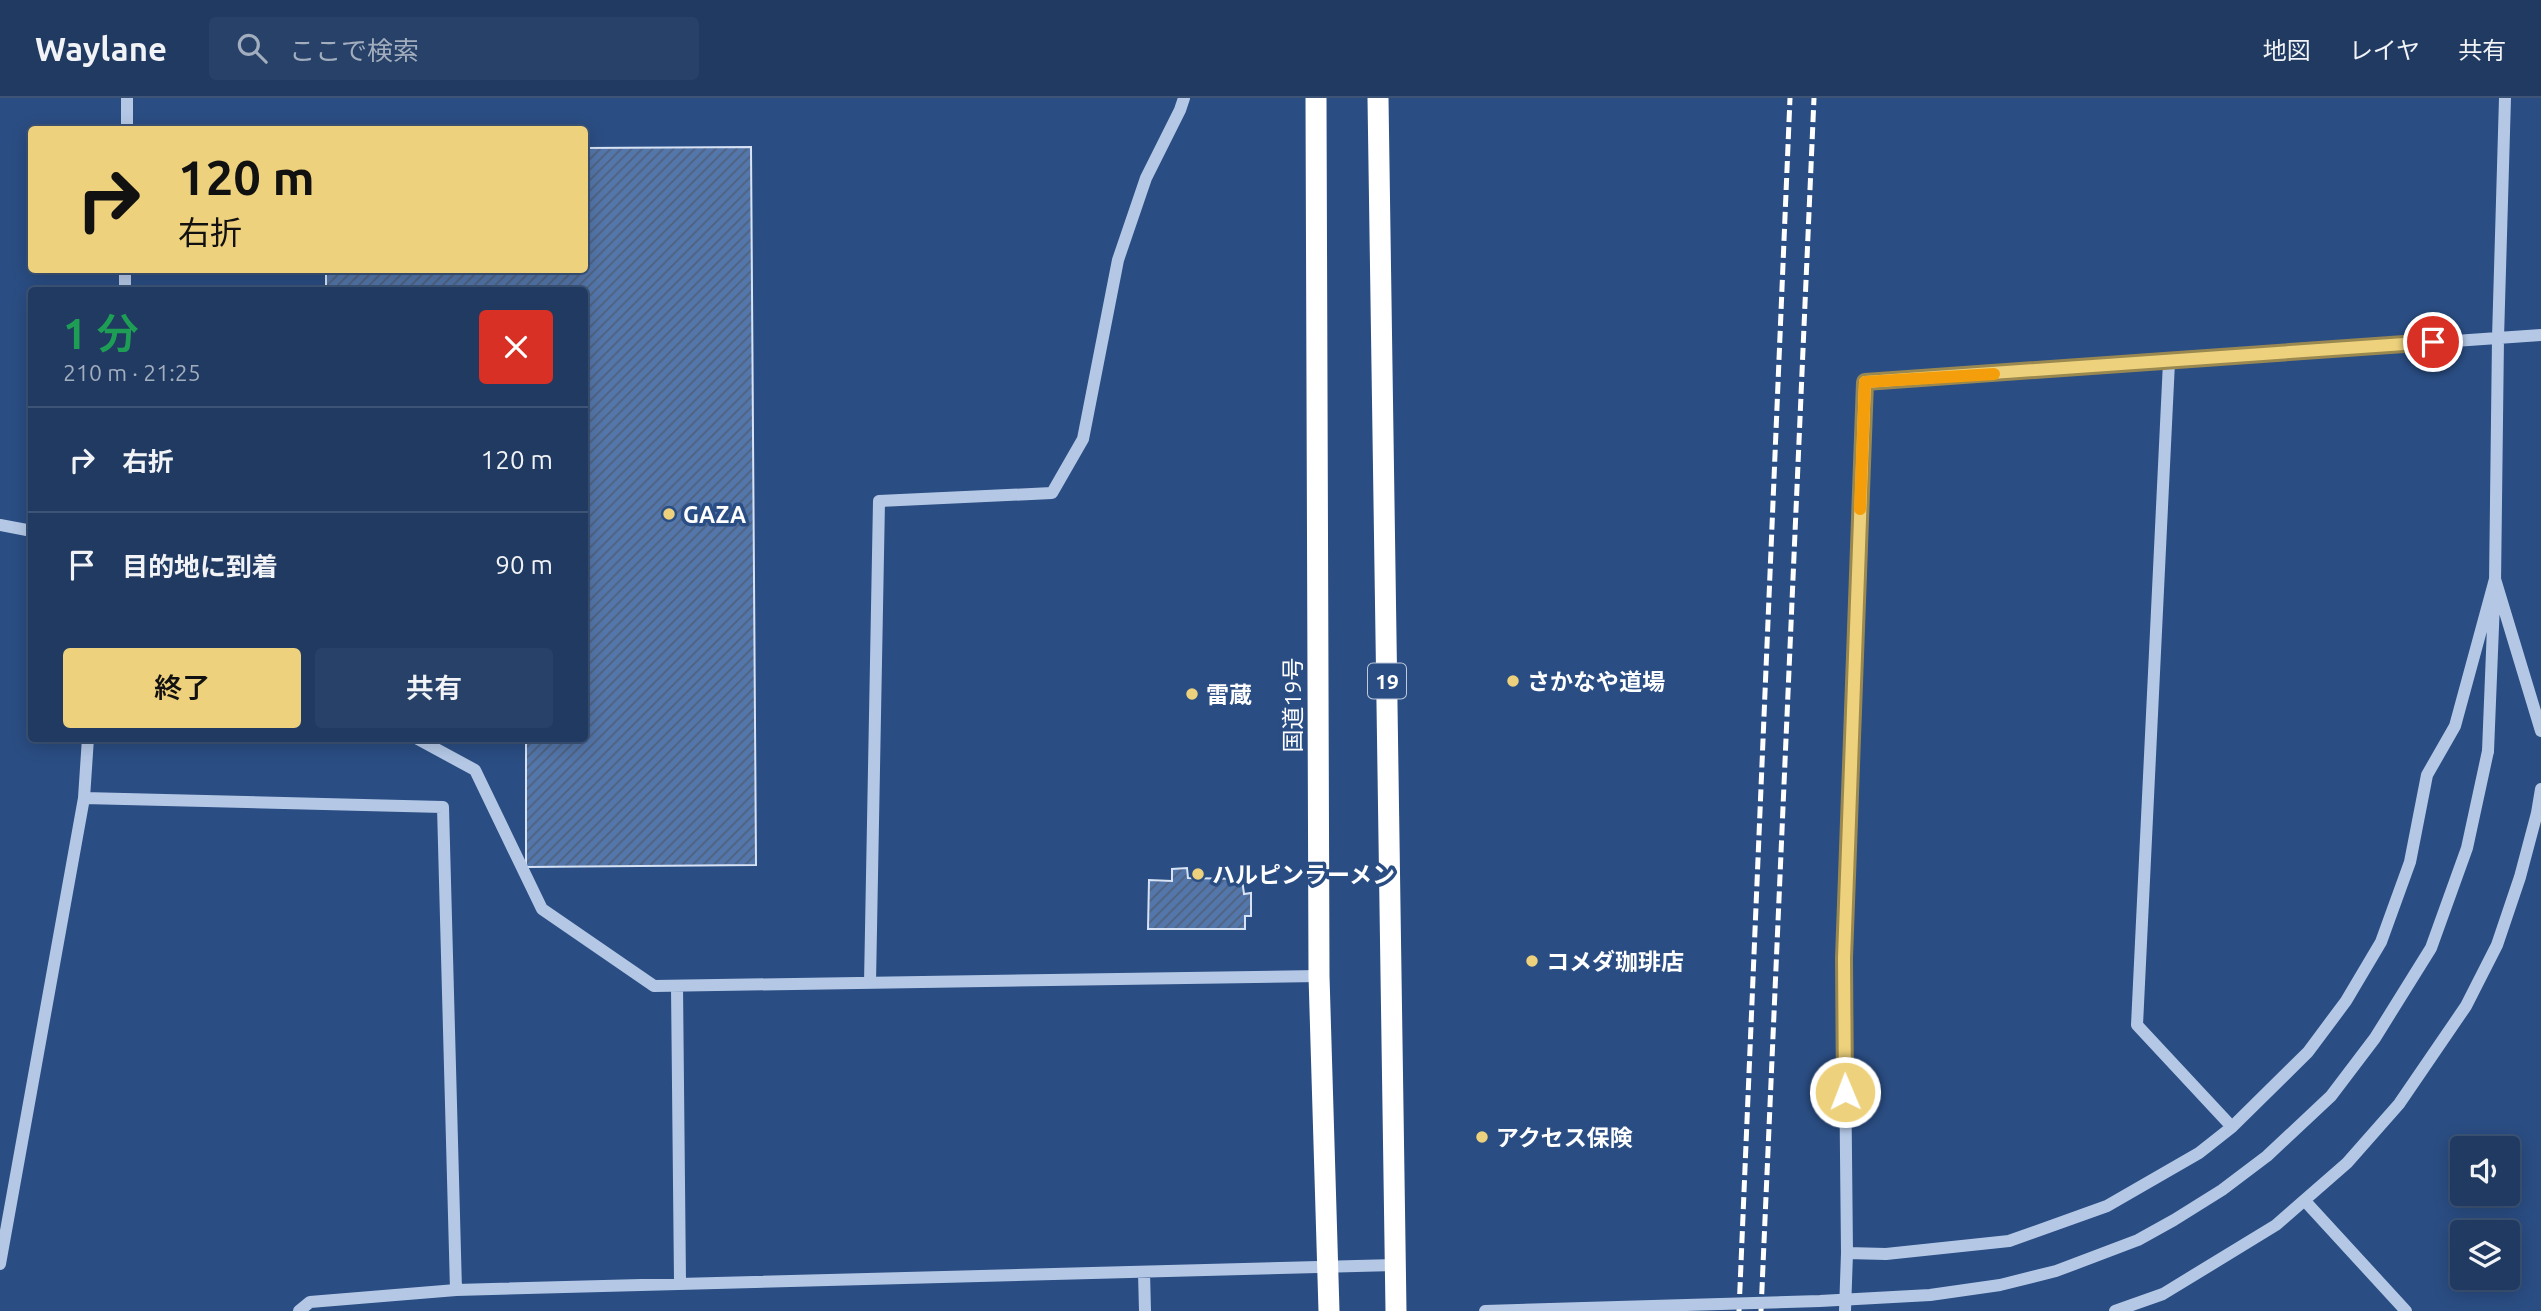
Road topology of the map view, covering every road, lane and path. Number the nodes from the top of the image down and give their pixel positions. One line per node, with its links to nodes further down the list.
1 (127, 98): 6 (street)
2 (1184, 98): 19 (street)
3 (1316, 98): 18 (highway, 国道19号)
4 (1378, 98): 25 (highway, 19)
5 (2505, 98): 8 (street)
6 (127, 126)
7 (2541, 335): 8 (street)
8 (2498, 338): 9 (street); 12 (street)
9 (2169, 362): 21 (street); 23 (street)
10 (0, 525): 11 (street)
11 (28, 530)
12 (2495, 579): 13 (street); 21 (street); 34 (street, bridge)
13 (2541, 731)
14 (88, 742): 17 (street)
15 (423, 742): 20 (street)
16 (2541, 789): 22 (street)
17 (84, 798): 24 (street); 29 (street)
18 (1319, 976): 19 (street); 26 (highway, 国道19号)
19 (870, 983): 20 (street)
20 (677, 986): 28 (street)
21 (2232, 1127): 23 (street)
22 (2305, 1201): 36 (street); 37 (street)
23 (1847, 1253): 35 (street)
24 (0, 1264)
25 (1395, 1265): 26 (street); 33 (highway, 19)
26 (1328, 1267): 27 (street); 32 (highway, 国道19号)
27 (1143, 1272): 28 (street); 31 (street)
28 (680, 1282): 29 (street)
29 (456, 1290): 30 (street)
30 (299, 1311)
31 (1145, 1311)
32 (1329, 1311)
33 (1396, 1311)
34 (1485, 1311)
35 (1844, 1311)
36 (2115, 1311)
37 (2406, 1311)

